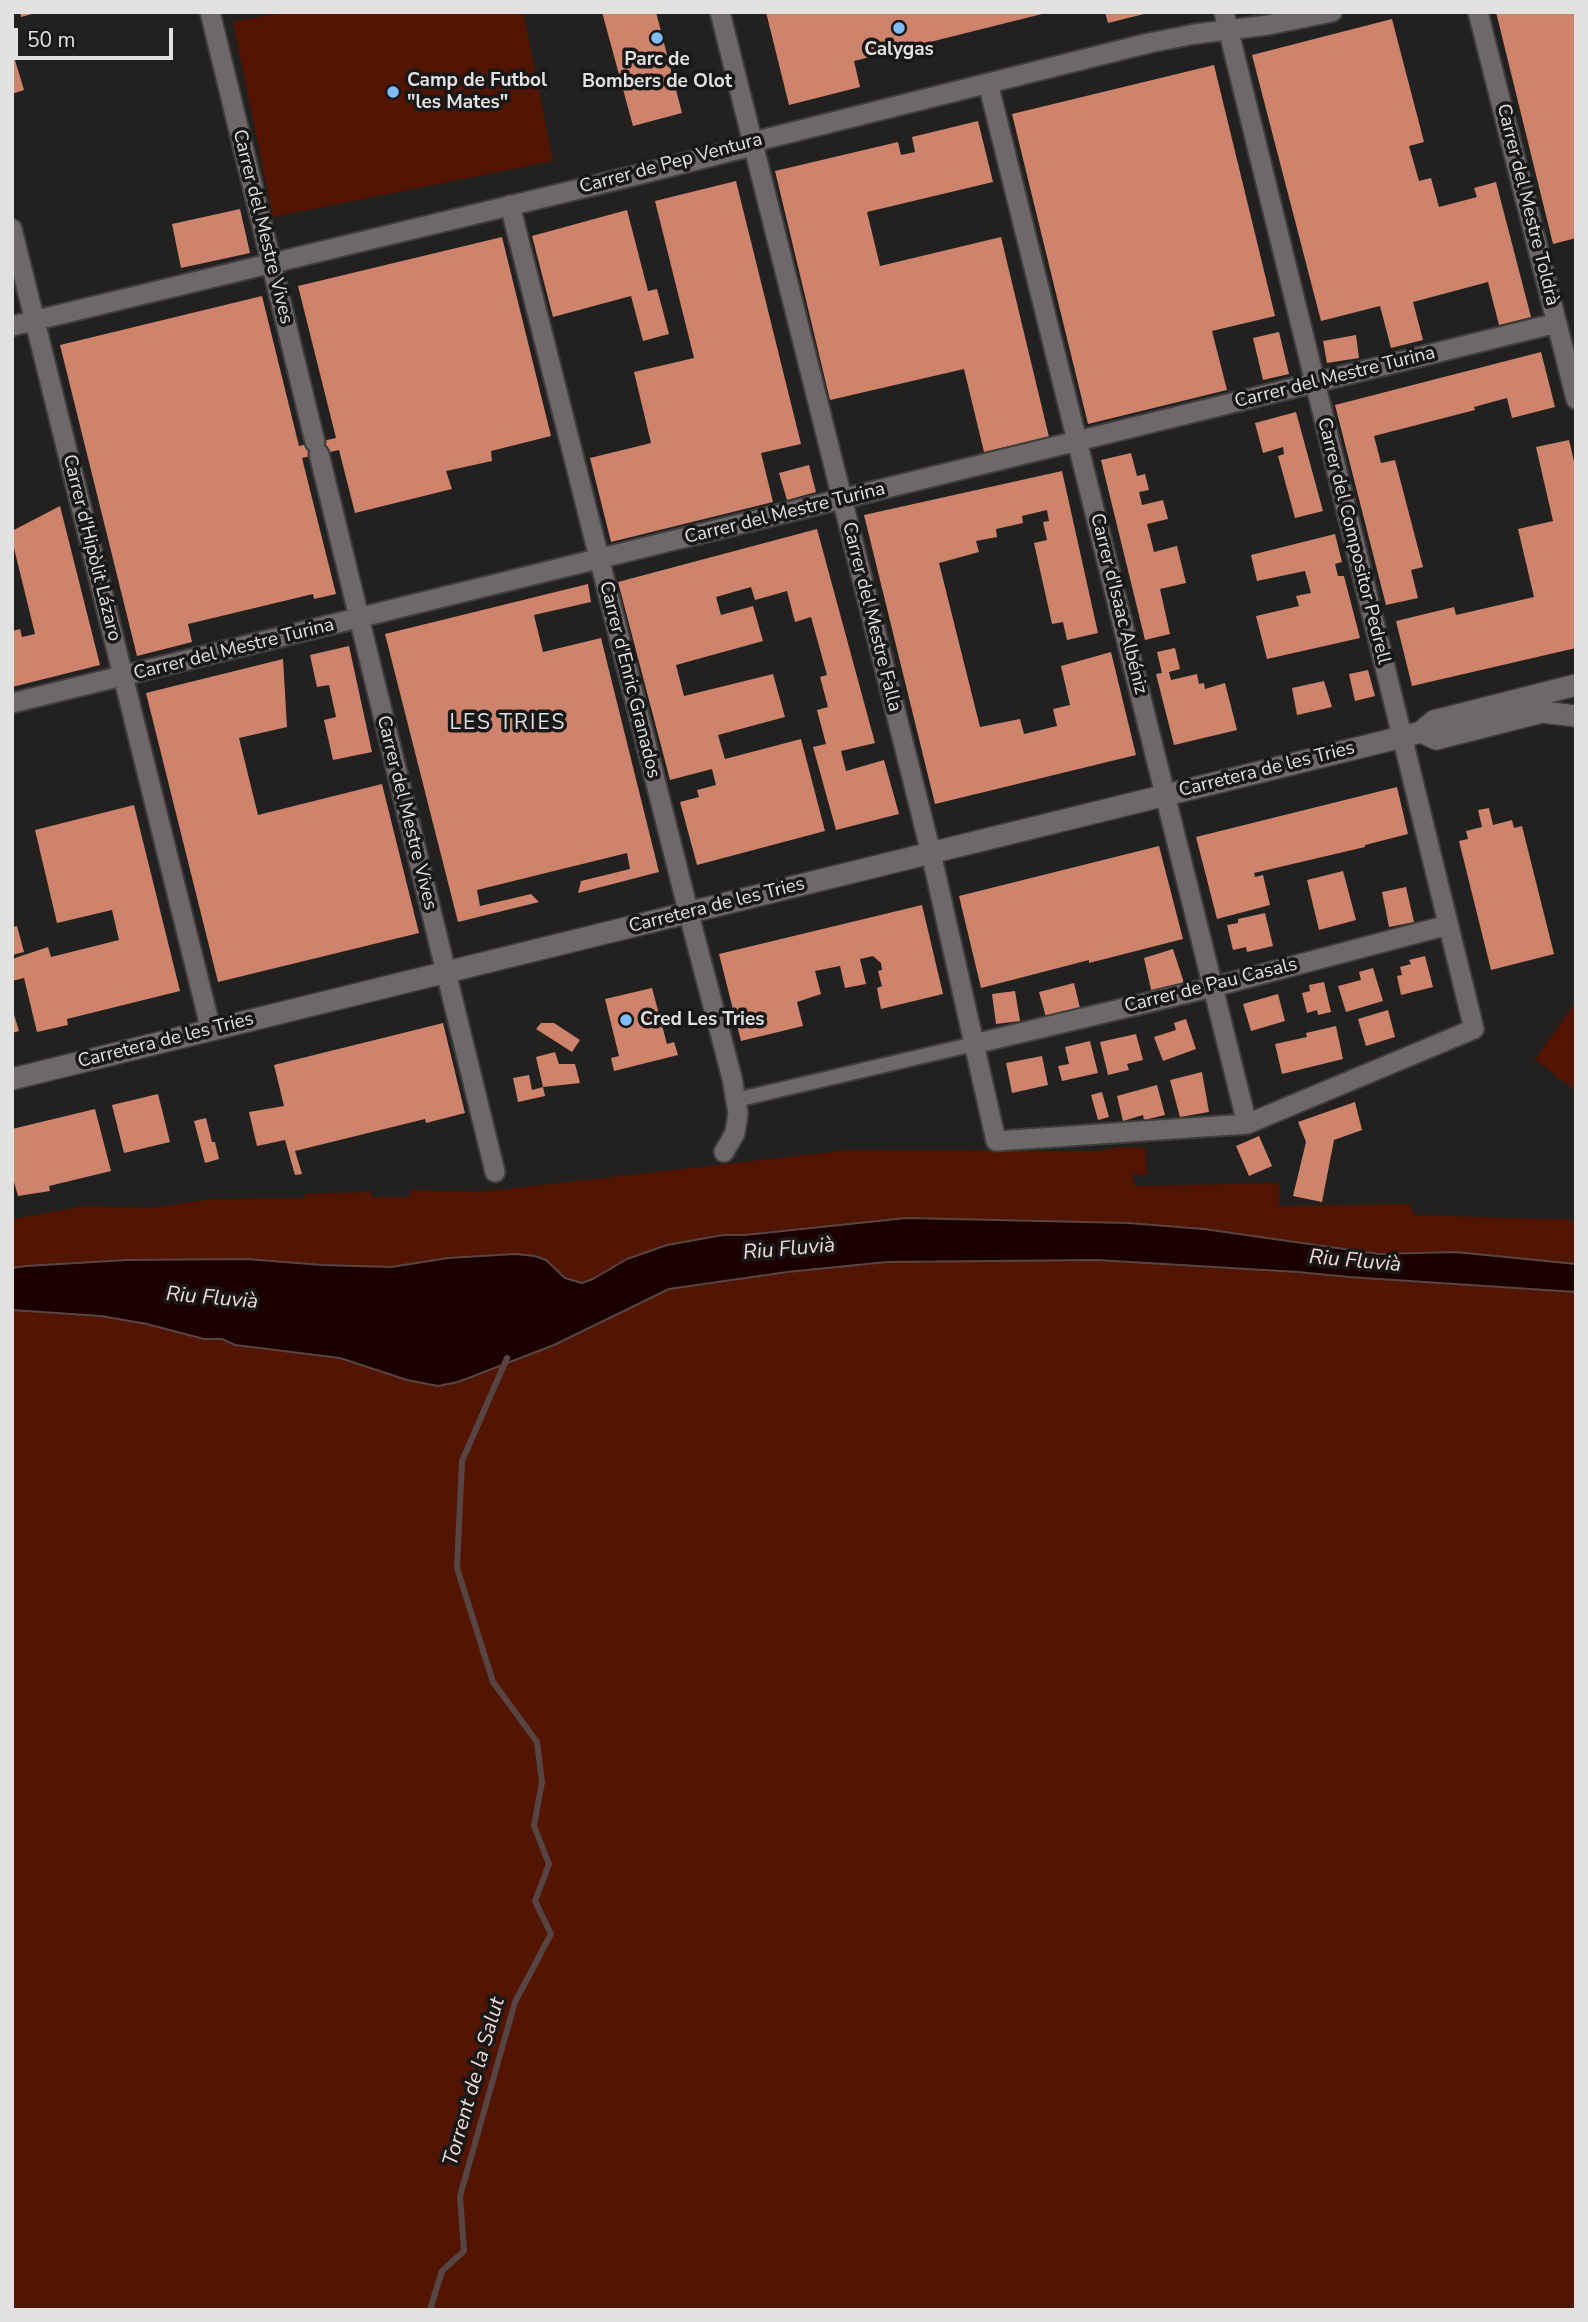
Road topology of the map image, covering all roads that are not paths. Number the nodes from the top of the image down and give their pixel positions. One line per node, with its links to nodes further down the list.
1 (209, 12): 10 (street, Carrer del Mestre Vives)
2 (720, 12): 7 (street, Carrer del Mestre Falla)
3 (1332, 12): 5 (street, Carrer de Pep Ventura)
4 (1478, 12): 12 (street, Carrer del Mestre Toldrà)
5 (1226, 21): 6 (street, Carrer de Pep Ventura); 14 (street, Carrer del Compositor Pedrell)
6 (988, 83): 7 (street, Carrer de Pep Ventura); 16 (street, Carrer d'Isaac Albéniz)
7 (752, 142): 8 (street, Carrer de Pep Ventura); 17 (street, Carrer del Mestre Falla)
8 (510, 205): 10 (street, Carrer de Pep Ventura); 18 (street, Carrer d'Enric Granados)
9 (12, 229): 11 (street, Carrer d'Hipòlit Lázaro)
10 (271, 263): 11 (street, Carrer de Pep Ventura); 19 (street, Carrer del Mestre Vives)
11 (35, 320): 13 (street, Carrer de Pep Ventura); 20 (street, Carrer d'Hipòlit Lázaro)
12 (1557, 323): 14 (street, Carrer del Mestre Turina); 15 (street, Carrer del Mestre Toldrà)
13 (12, 326)
14 (1314, 383): 16 (street, Carrer del Mestre Turina); 24 (street, Carrer del Compositor Pedrell)
15 (1576, 399)
16 (1077, 442): 17 (street, Carrer del Mestre Turina); 25 (street, Carrer d'Isaac Albéniz)
17 (842, 500): 18 (street, Carrer del Mestre Turina); 26 (street, Carrer del Mestre Falla)
18 (599, 560): 19 (street, Carrer del Mestre Turina); 27 (street, Carrer d'Enric Granados)
19 (358, 620): 20 (street, Carrer del Mestre Turina); 29 (street, Carrer del Mestre Vives)
20 (124, 677): 22 (street, Carrer del Mestre Turina); 31 (street, Carrer d'Hipòlit Lázaro)
21 (1576, 685): 24 (street, Carretera de les Tries)
22 (12, 703)
23 (1576, 716): 24 (street, Carretera de les Tries)
24 (1411, 734): 25 (street, Carretera de les Tries); 28 (street, Carrer del Compositor Pedrell)
25 (1166, 795): 26 (street, Carretera de les Tries); 30 (street, Carrer d'Isaac Albéniz)
26 (931, 853): 27 (street, Carretera de les Tries); 32 (street, Carrer del Mestre Falla)
27 (688, 913): 29 (street, Carretera de les Tries); 34 (street, Carrer d'Enric Granados)
28 (1448, 925): 30 (street, Carrer de Pau Casals); 35 (street, Carrer del Compositor Pedrell)
29 (445, 973): 31 (street, Carretera de les Tries); 37 (street, Carrer del Mestre Vives)
30 (1213, 987): 32 (street, Carrer de Pau Casals); 35 (street, Carrer d'Isaac Albéniz)
31 (211, 1030): 33 (street, Carretera de les Tries)
32 (974, 1044): 34 (street); 35 (street, Carrer del Mestre Falla)
33 (12, 1079)
34 (736, 1100): 36 (street, Carrer d'Enric Granados)
35 (1247, 1124)
36 (723, 1152)
37 (495, 1172)

